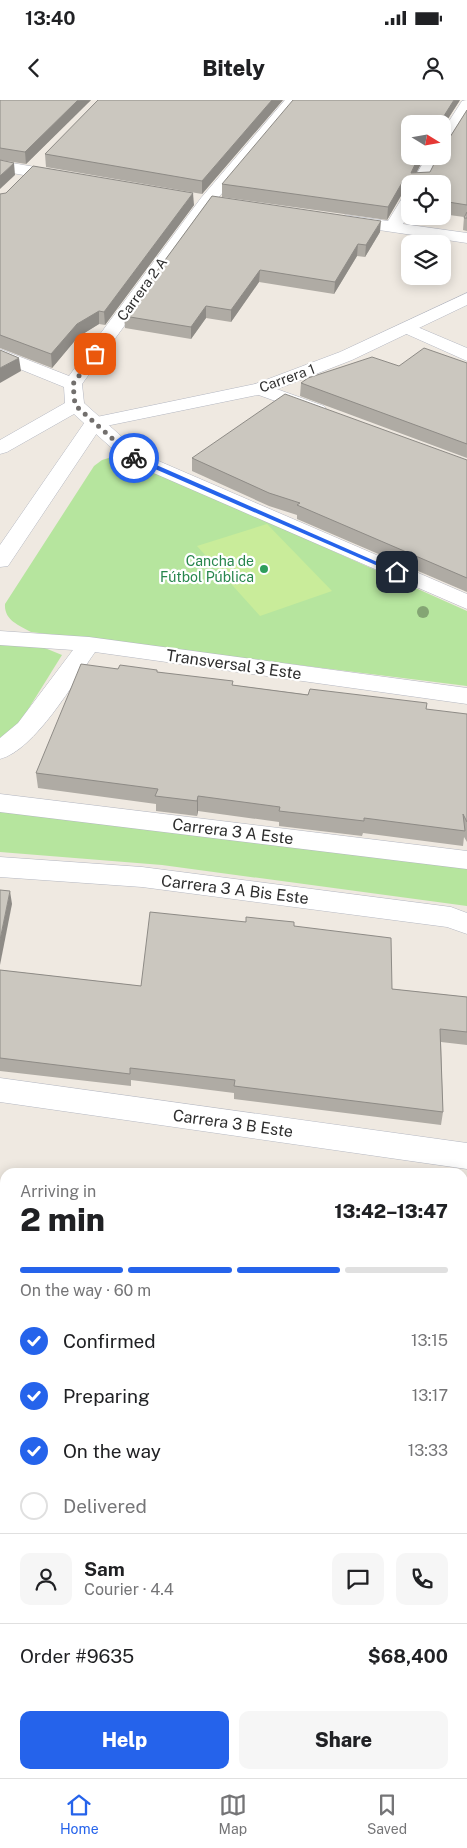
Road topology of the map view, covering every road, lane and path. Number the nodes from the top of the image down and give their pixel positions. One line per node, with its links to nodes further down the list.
1 (293, 100): 10 (street, Carrera 2 A)
2 (467, 104): 3 (street)
3 (451, 130)
4 (46, 157): 6 (street)
5 (0, 166): 6 (street)
6 (32, 171): 7 (street); 8 (street)
7 (81, 179)
8 (19, 183)
9 (187, 197): 10 (street)
10 (207, 201): 11 (street); 20 (street, Carrera 2 A)
11 (226, 203)
12 (401, 213): 14 (street)
13 (334, 219): 14 (street)
14 (393, 227): 15 (street)
15 (467, 238)
16 (467, 298): 17 (street, Carrera 1)
17 (408, 328): 19 (street); 21 (street, Carrera 1)
18 (0, 354): 20 (street)
19 (467, 355)
20 (73, 384): 22 (street)
21 (260, 388): 23 (street); 24 (street, Carrera 1)
22 (75, 405): 24 (street); 25 (street)
23 (332, 416)
24 (94, 423): 26 (street); 27 (street)
25 (0, 448)
26 (0, 561)
27 (467, 602)
28 (0, 638): 29 (street, Transversal 3 Este)
29 (89, 644): 30 (street, Transversal 3 Este); 31 (street)
30 (467, 696)
31 (0, 751)
32 (0, 803): 33 (street, Carrera 3 A Este)
33 (467, 860)
34 (0, 867): 35 (street, Carrera 3 A Bis Este)
35 (467, 924)
36 (0, 1090): 37 (street, Carrera 3 B Este)
37 (467, 1156)

